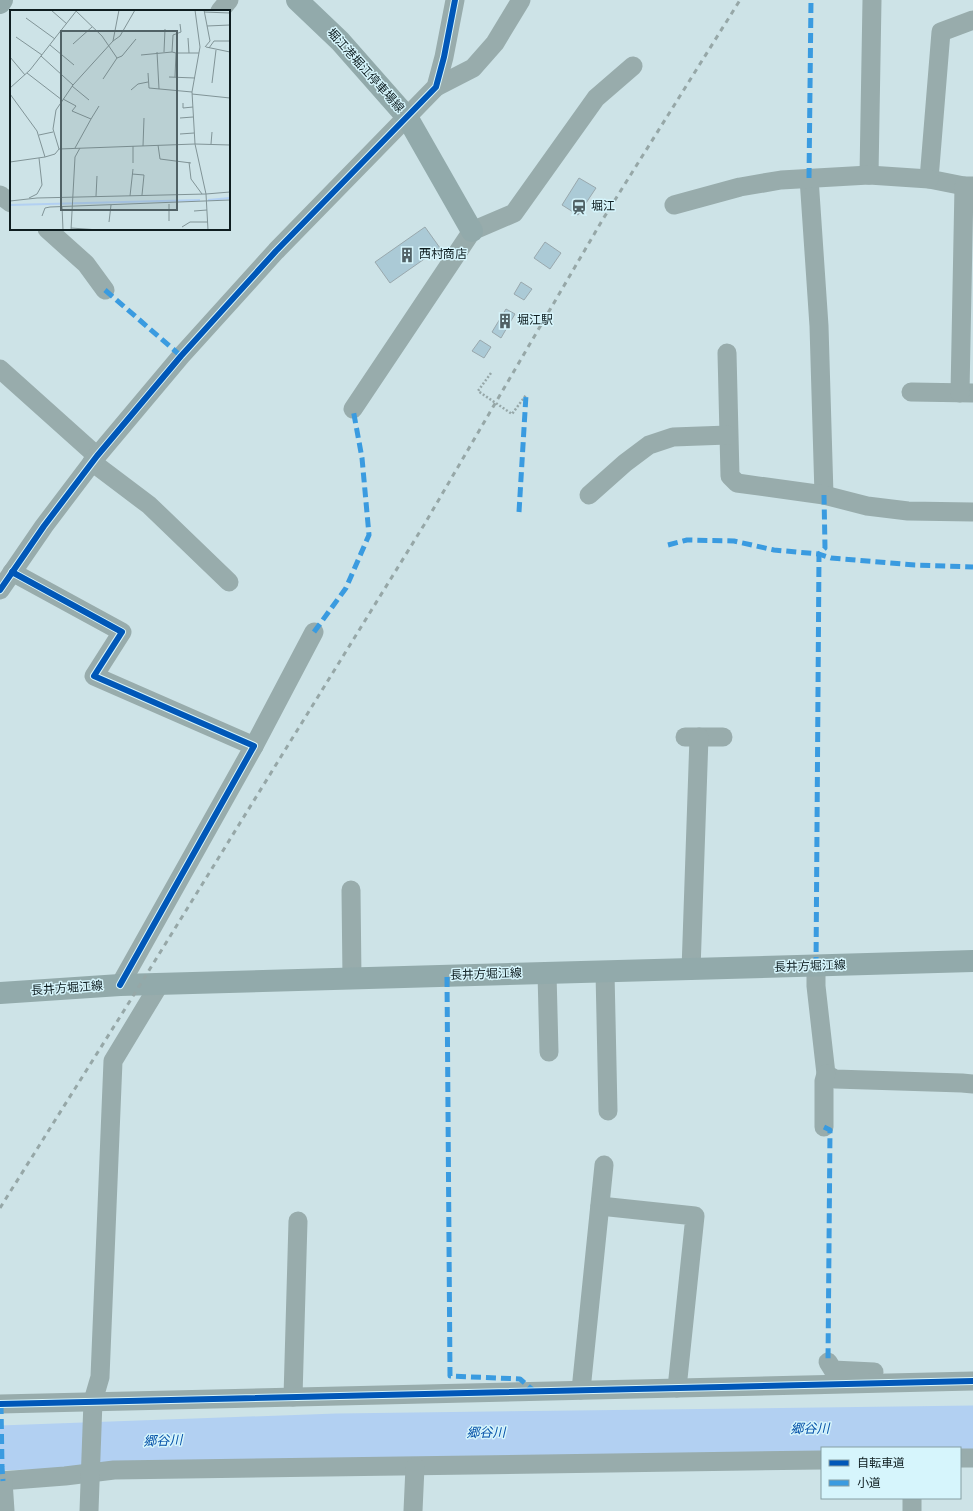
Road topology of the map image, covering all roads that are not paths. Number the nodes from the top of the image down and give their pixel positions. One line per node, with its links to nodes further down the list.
1 (2, 0): 7 (main road)
2 (230, 0): 8 (street)
3 (298, 0): 12 (main road, 堀江港堀江停車場線)
4 (455, 0): 11 (street)
5 (521, 0): 11 (street)
6 (872, 0): 13 (street)
7 (0, 3)
8 (221, 10)
9 (973, 20): 15 (street)
10 (633, 66): 21 (street)
11 (436, 87): 12 (street)
12 (407, 117): 21 (main road, 堀江港堀江停車場線); 29 (street)
13 (869, 175): 14 (street); 15 (street)
14 (809, 178): 19 (street); 31 (street)
15 (929, 179): 16 (street)
16 (968, 186): 26 (street)
17 (0, 195): 18 (street)
18 (10, 202)
19 (674, 205)
20 (48, 230): 22 (street)
21 (472, 231): 27 (street)
22 (105, 290)
23 (727, 353): 28 (street)
24 (0, 369): 29 (street)
25 (911, 392): 26 (street)
26 (966, 393)
27 (353, 409)
28 (728, 434): 30 (street); 31 (street)
29 (94, 459): 33 (street); 34 (street)
30 (589, 495)
31 (824, 495): 32 (street)
32 (973, 512)
33 (229, 582)
34 (4, 583): 37 (street)
35 (314, 632): 37 (street)
36 (723, 737): 41 (street)
37 (254, 746): 45 (street)
38 (350, 890): 44 (street)
39 (973, 961): 40 (main road, 長井方堀江線)
40 (816, 967): 41 (main road, 長井方堀江線); 49 (street)
41 (691, 970): 42 (main road, 長井方堀江線)
42 (606, 972): 43 (main road, 長井方堀江線); 51 (street)
43 (548, 973): 44 (main road, 長井方堀江線); 48 (street)
44 (352, 979): 46 (main road, 長井方堀江線)
45 (120, 985): 46 (main road, 長井方堀江線); 47 (main road, 長井方堀江線)
46 (159, 985): 63 (street)
47 (0, 993)
48 (549, 1052)
49 (826, 1074): 50 (street); 52 (street)
50 (973, 1084)
51 (608, 1111)
52 (824, 1127)
53 (604, 1165): 54 (street)
54 (600, 1206): 59 (street); 60 (street)
55 (298, 1221): 61 (street)
56 (828, 1362): 58 (street)
57 (973, 1381): 58 (street)
58 (923, 1382): 59 (street)
59 (677, 1388): 60 (street)
60 (581, 1390): 61 (street)
61 (292, 1397): 63 (street)
62 (0, 1404): 63 (street)
63 (92, 1406): 68 (street)
64 (961, 1458): 65 (street)
65 (973, 1458)
66 (821, 1460): 67 (street)
67 (415, 1467): 68 (street); 73 (street)
68 (90, 1468): 69 (street); 72 (street)
69 (2, 1481): 71 (street)
70 (912, 1499): 74 (street)
71 (5, 1511)
72 (89, 1511)
73 (413, 1511)
74 (912, 1511)

